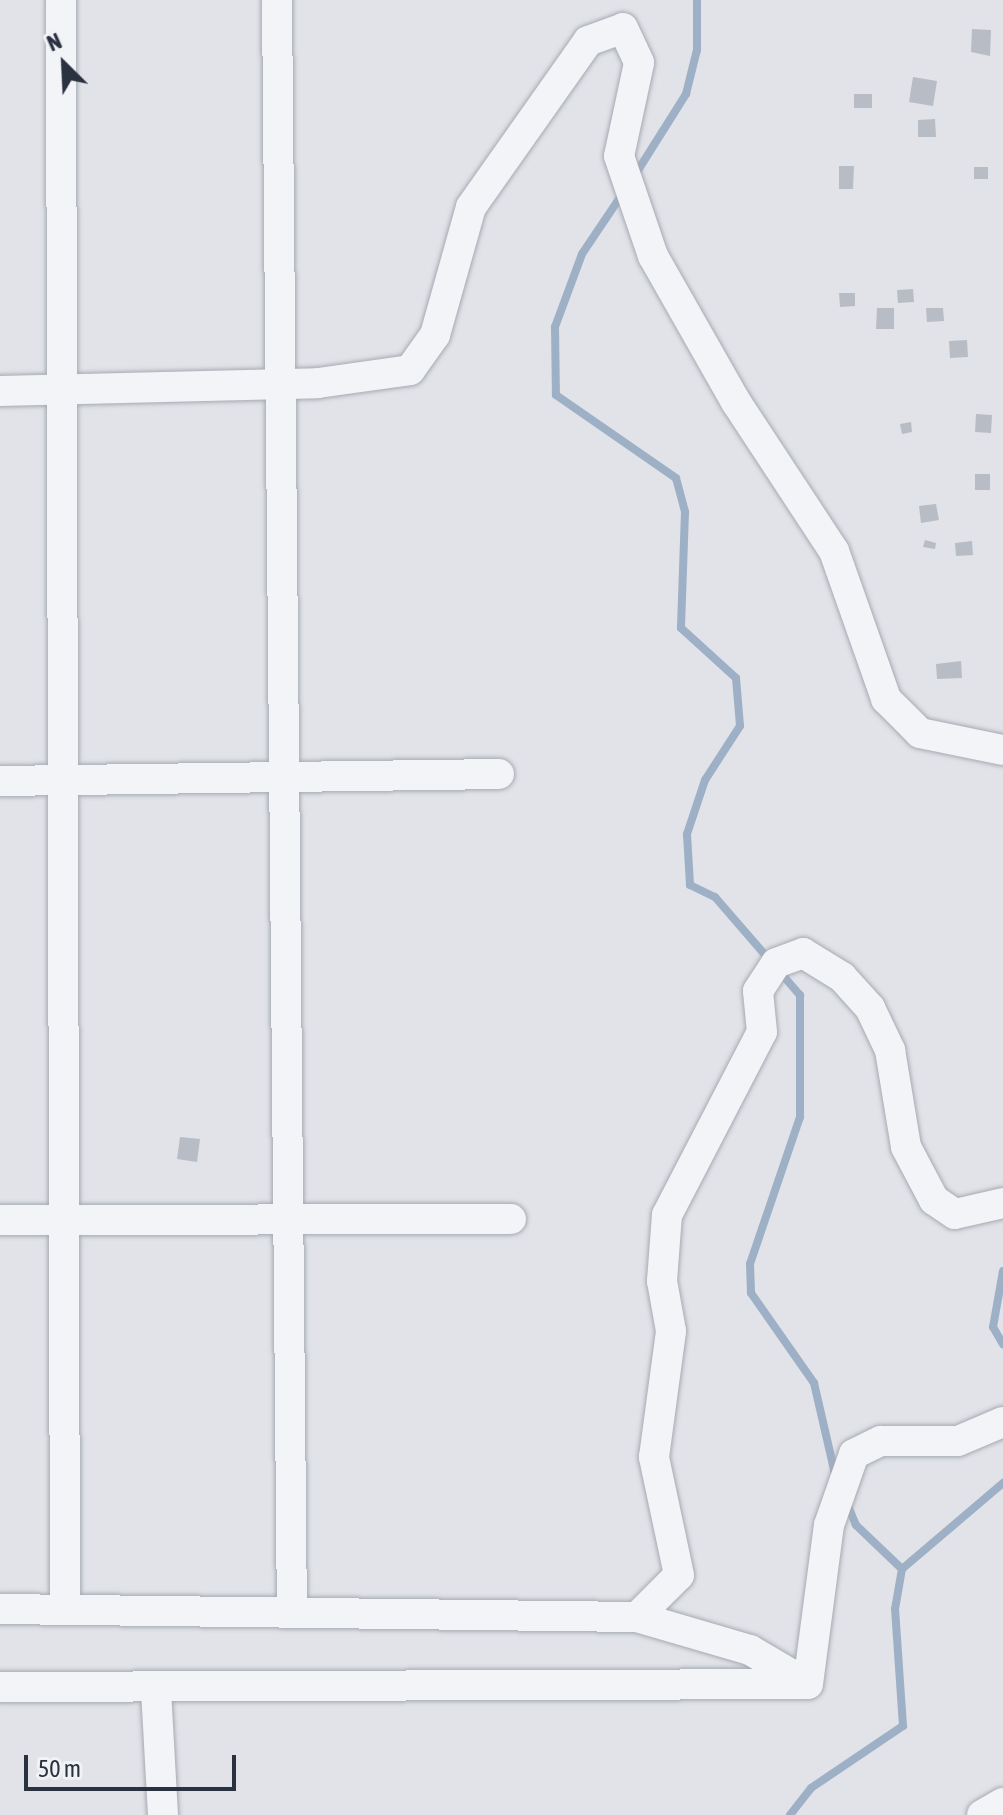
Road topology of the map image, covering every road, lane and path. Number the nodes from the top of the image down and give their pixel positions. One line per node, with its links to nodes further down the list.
1 (61, 0): 5 (street)
2 (277, 0): 3 (street)
3 (282, 384): 5 (street); 6 (street); 8 (street)
4 (0, 391): 5 (street)
5 (66, 391): 9 (street)
6 (1003, 750)
7 (499, 774): 8 (street)
8 (285, 777): 9 (street); 12 (street)
9 (66, 780): 10 (street); 15 (street)
10 (0, 781)
11 (1003, 1203): 20 (street)
12 (288, 1218): 13 (street); 15 (street); 19 (street)
13 (511, 1219)
14 (0, 1220): 15 (street)
15 (65, 1220): 18 (street)
16 (1003, 1422): 21 (street)
17 (0, 1609): 18 (street)
18 (65, 1610): 19 (street)
19 (292, 1611): 20 (street)
20 (637, 1617): 21 (street)
21 (808, 1684): 23 (street)
22 (0, 1687): 23 (street)
23 (156, 1690): 25 (street)
24 (1003, 1803): 26 (street)
25 (163, 1815)
26 (982, 1815)

